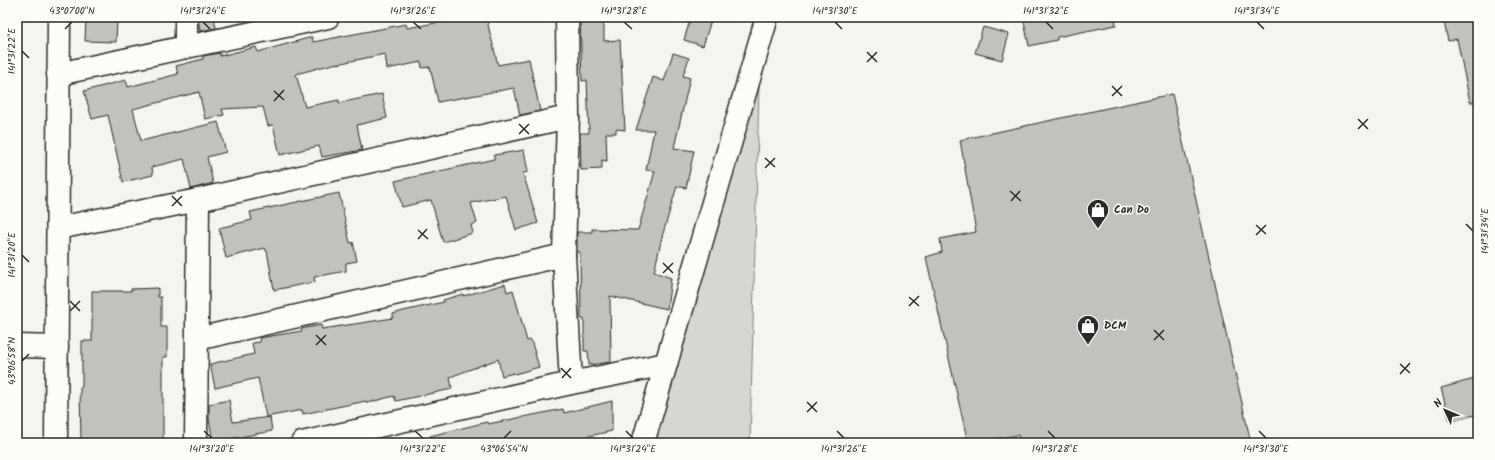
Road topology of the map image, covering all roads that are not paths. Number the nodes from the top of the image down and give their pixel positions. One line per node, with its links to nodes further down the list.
1 (58, 17): 7 (street)
2 (186, 17): 6 (street)
3 (567, 17): 8 (street)
4 (767, 17): 15 (street)
5 (317, 18): 6 (street)
6 (186, 47): 7 (street)
7 (58, 74): 10 (street)
8 (568, 117): 9 (street); 11 (street)
9 (198, 200): 10 (street); 12 (street)
10 (58, 228): 14 (street)
11 (564, 255): 12 (street); 16 (street)
12 (197, 339): 18 (street)
13 (17, 346): 14 (street)
14 (57, 346): 17 (street)
15 (666, 364): 16 (street); 20 (street)
16 (571, 383): 19 (street)
17 (56, 443)
18 (196, 443)
19 (302, 443)
20 (642, 443)

